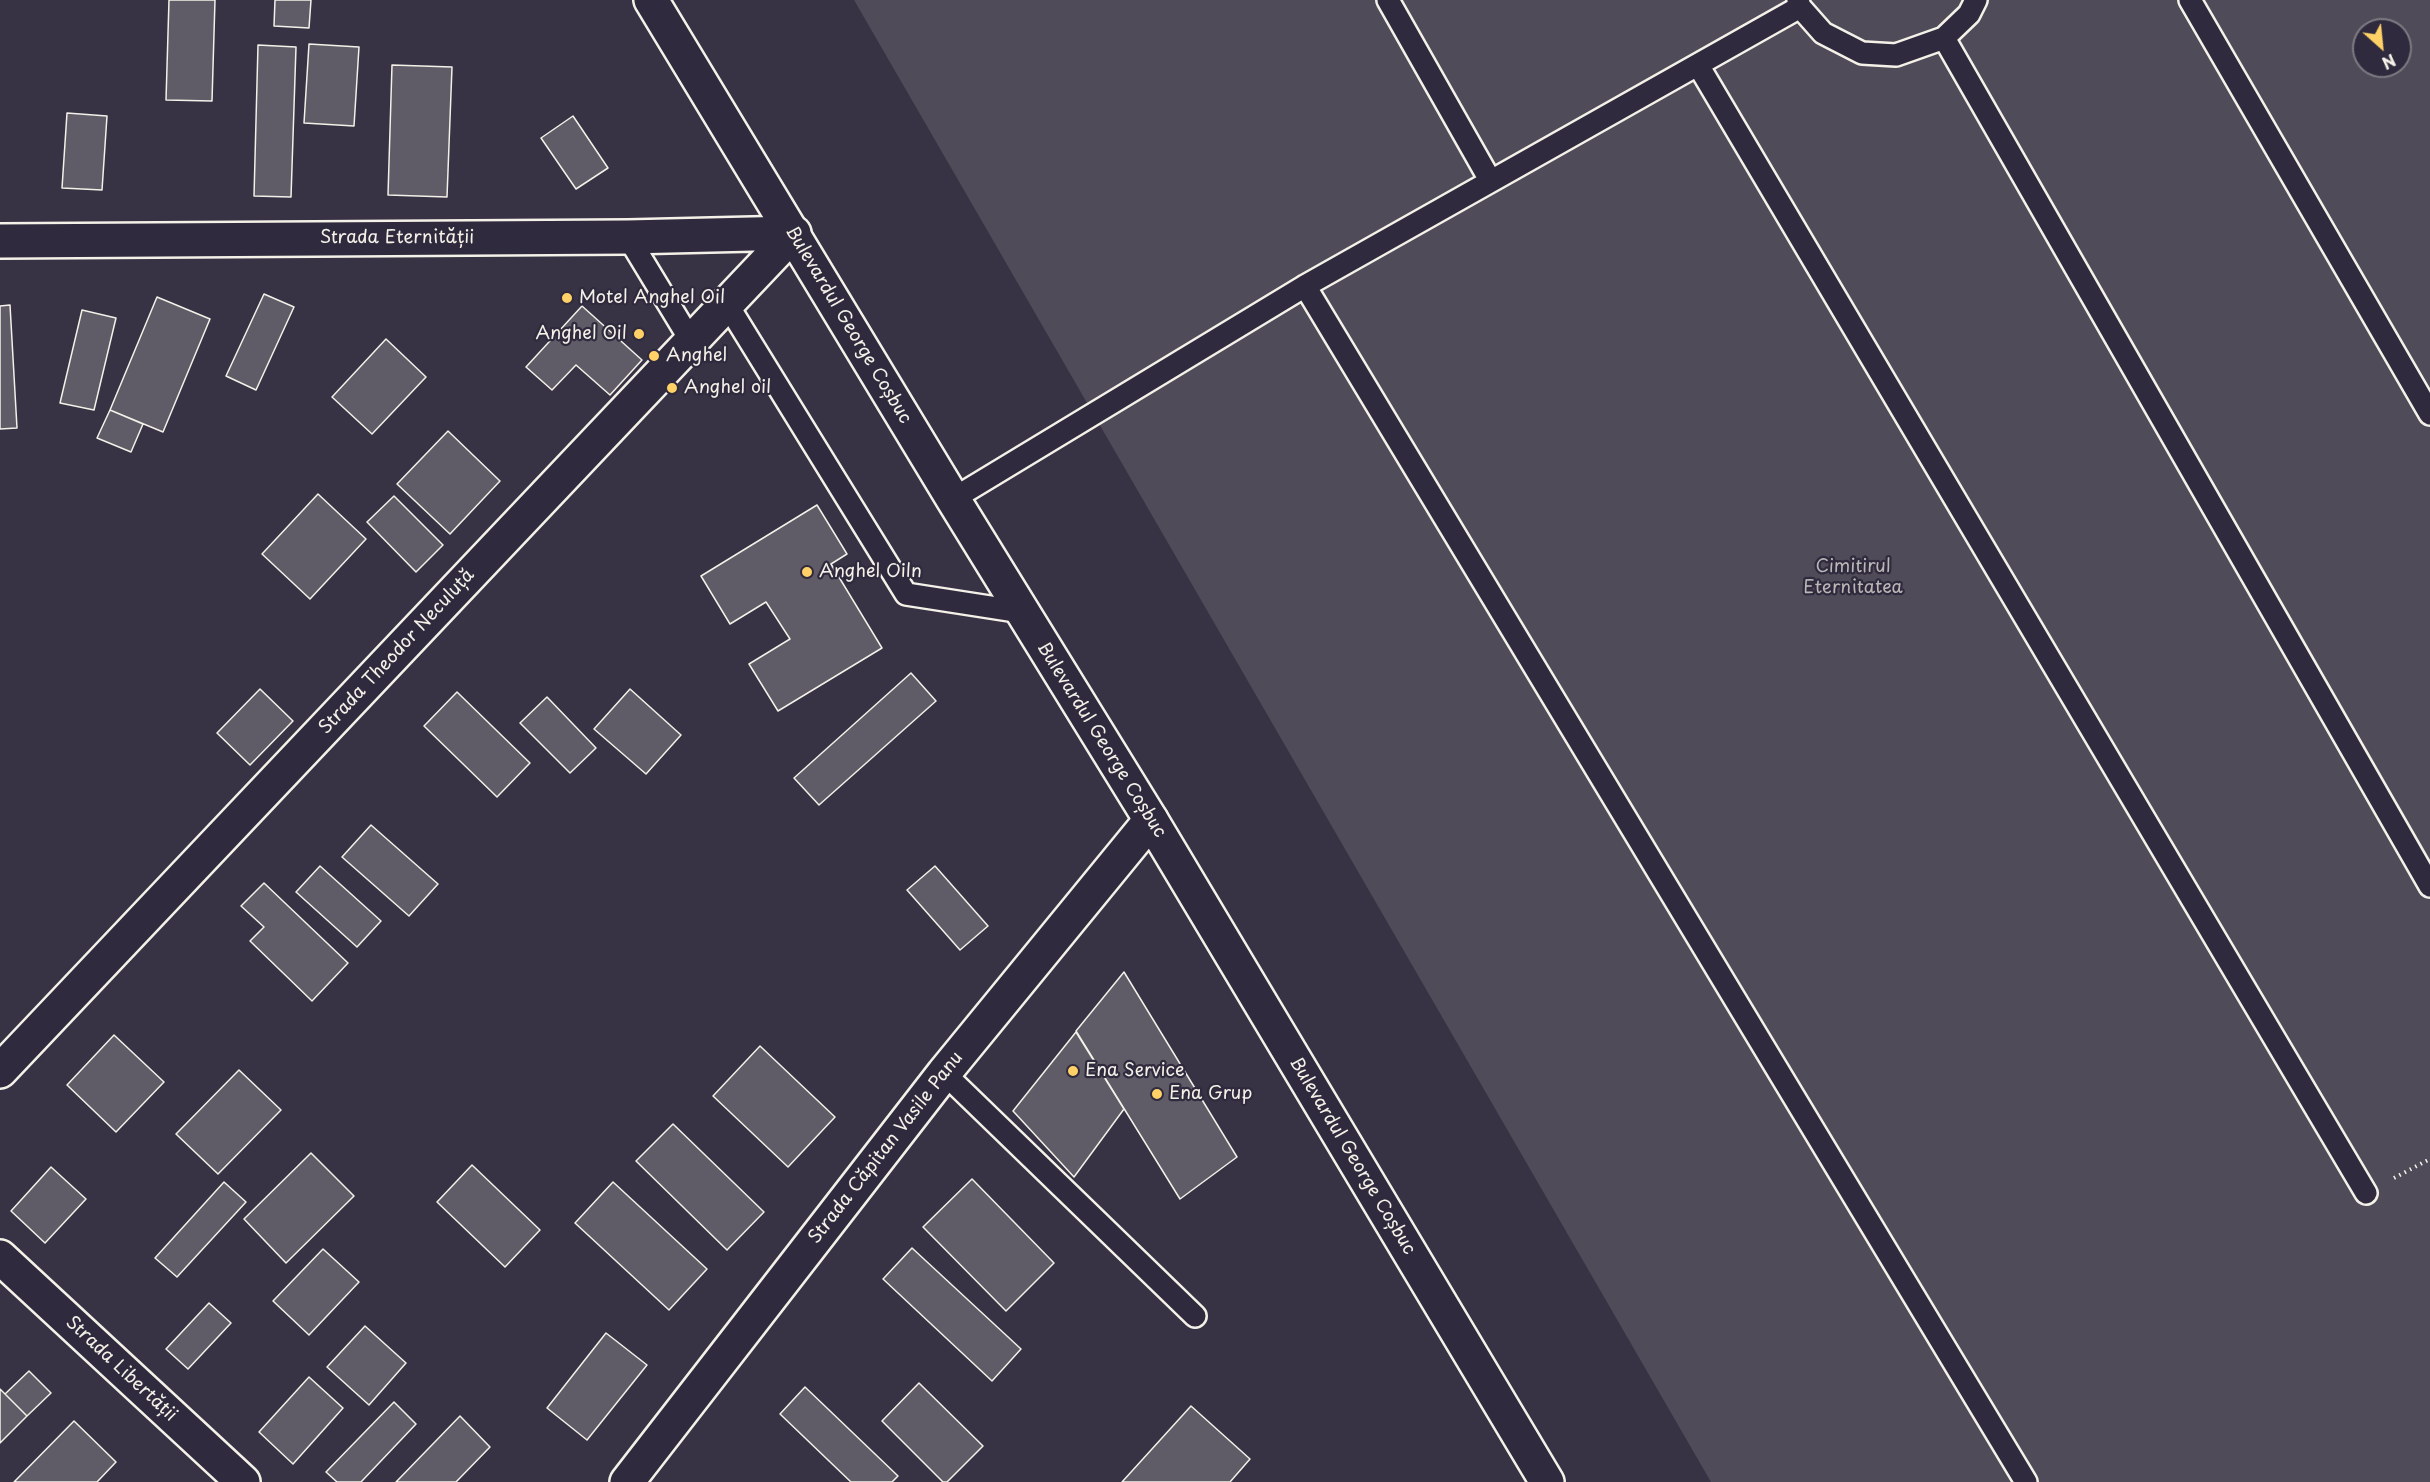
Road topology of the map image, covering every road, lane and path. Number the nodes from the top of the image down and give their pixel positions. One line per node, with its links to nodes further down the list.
1 (651, 0): 9 (street, Bulevardul George Coșbuc)
2 (1388, 0): 8 (lane)
3 (1976, 0): 6 (lane)
4 (2190, 0): 15 (lane)
5 (1799, 3): 6 (lane); 7 (lane)
6 (1944, 38): 19 (lane)
7 (1698, 65): 8 (lane); 23 (lane)
8 (1490, 180): 12 (lane)
9 (794, 234): 10 (street, Strada Eternității); 13 (street, Strada Theodor Neculuță); 16 (street, Bulevardul George Coșbuc)
10 (628, 237): 11 (street, Strada Eternității); 14 (lane)
11 (0, 241)
12 (1305, 286): 16 (lane); 29 (lane)
13 (726, 304): 14 (street, Strada Theodor Neculuță); 17 (lane)
14 (691, 341): 20 (street, Strada Theodor Neculuță)
15 (2430, 414)
16 (953, 499): 17 (street, Bulevardul George Coșbuc)
17 (1022, 612): 18 (street, Bulevardul George Coșbuc)
18 (1151, 820): 21 (street, Strada Căpitan Vasile Panu); 26 (street, Bulevardul George Coșbuc)
19 (2430, 886)
20 (0, 1071)
21 (944, 1073): 25 (lane); 28 (street, Strada Căpitan Vasile Panu)
22 (2430, 1159): 23 (path)
23 (2367, 1193)
24 (0, 1257): 27 (street, Strada Libertății)
25 (1195, 1316)
26 (1543, 1480)
27 (243, 1482)
28 (627, 1482)
29 (2026, 1482)

